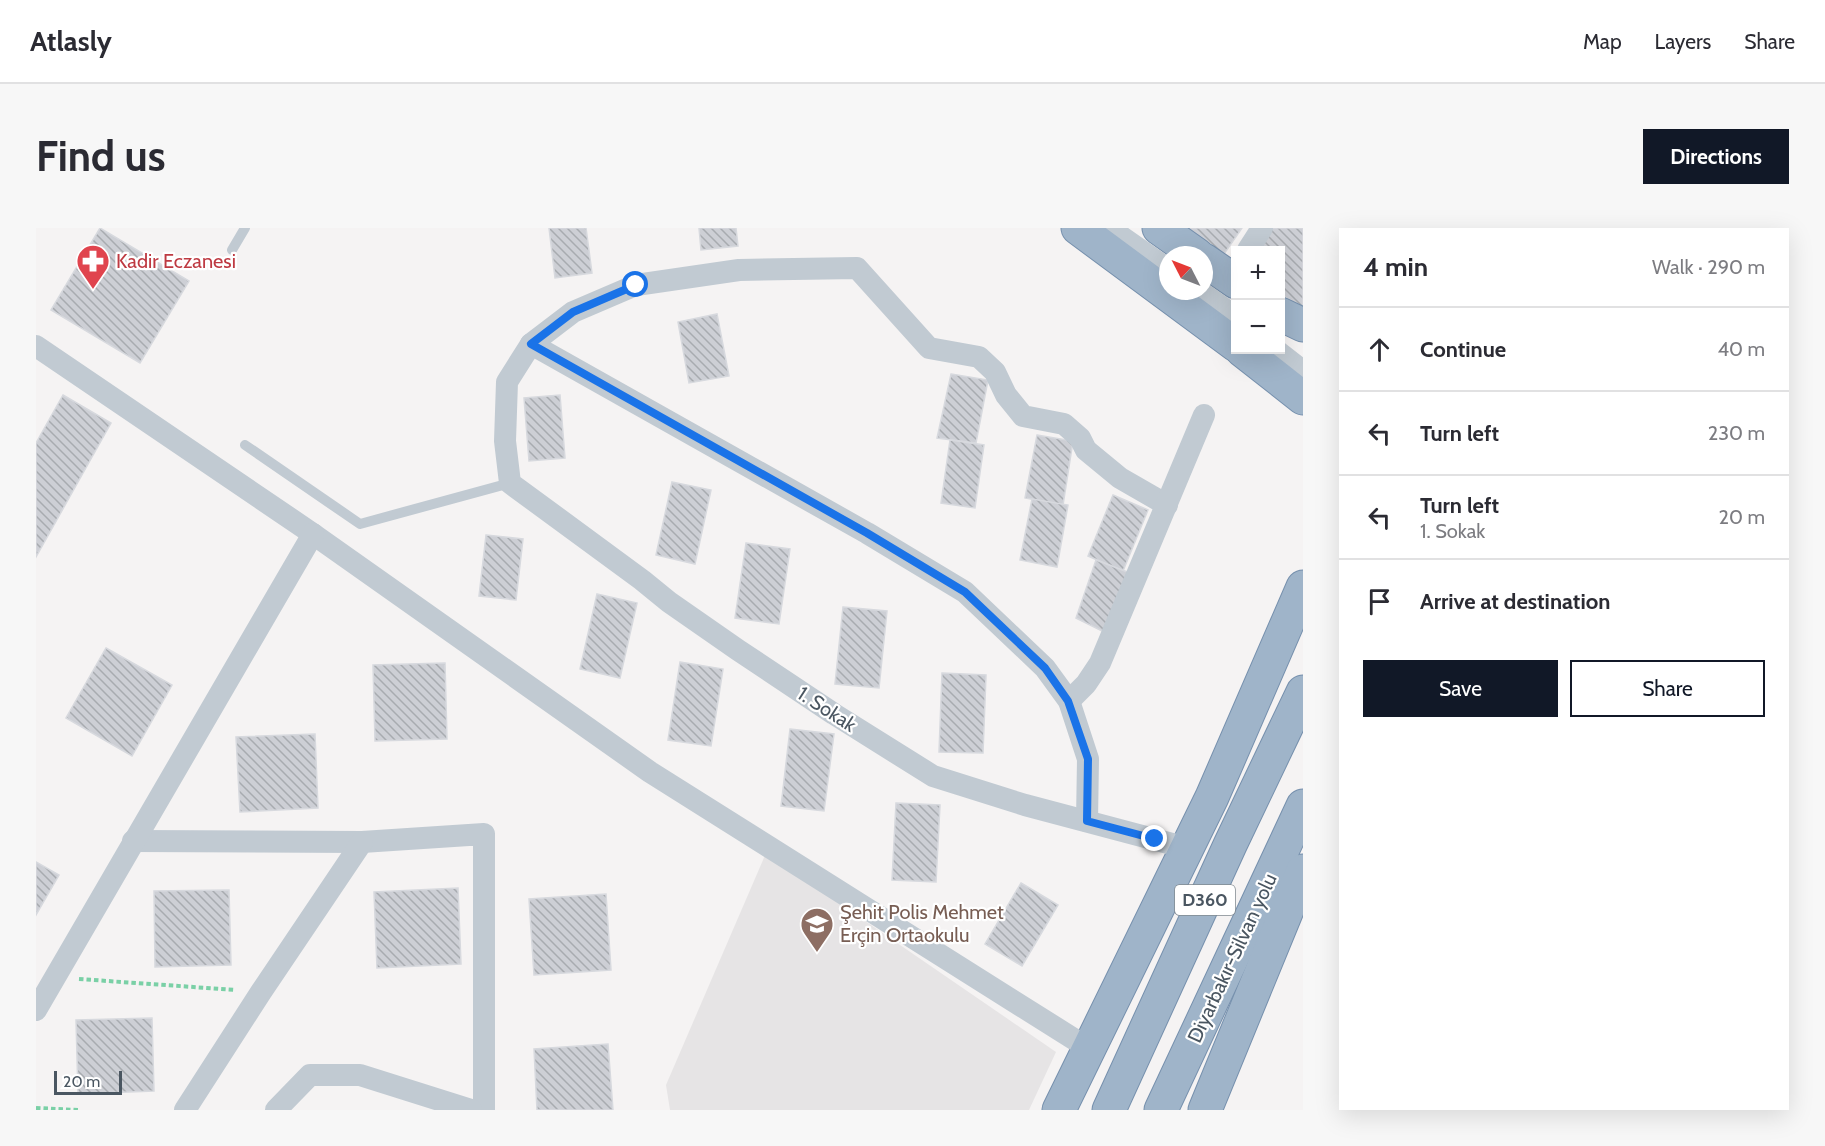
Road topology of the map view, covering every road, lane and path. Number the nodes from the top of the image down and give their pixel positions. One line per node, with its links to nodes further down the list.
1 (245, 228): 10 (lane)
2 (1078, 228): 19 (highway)
3 (1104, 228): 11 (street)
4 (1133, 228): 7 (street)
5 (1160, 228): 8 (highway)
6 (1262, 228): 9 (street)
7 (1160, 246)
8 (1185, 246)
9 (1251, 246)
10 (232, 250)
11 (1159, 267)
12 (1213, 268): 13 (highway)
13 (1228, 281)
14 (1207, 300): 16 (street)
15 (1285, 316): 17 (highway)
16 (1231, 317)
17 (1303, 325)
18 (1285, 330): 20 (street)
19 (1231, 341)
20 (1303, 342)
21 (531, 344): 29 (street); 30 (street); 34 (street)
22 (36, 346): 31 (street)
23 (1247, 354): 26 (highway)
24 (1276, 354): 25 (street)
25 (1303, 375)
26 (1303, 398)
27 (1204, 415): 30 (street)
28 (245, 445): 29 (lane)
29 (510, 483): 36 (street, 1. Sokak)
30 (1167, 505): 34 (street)
31 (313, 534): 37 (street); 46 (street)
32 (1303, 587): 39 (highway)
33 (1303, 692): 55 (highway, D360)
34 (1068, 701): 36 (street)
35 (1303, 806): 56 (highway, Diyarbakır-Silvan yolu / D360)
36 (1087, 821): 39 (street, 1. Sokak)
37 (134, 841): 38 (street); 43 (street)
38 (362, 842): 44 (street); 52 (street)
39 (1187, 848): 42 (highway)
40 (1303, 871): 41 (highway)
41 (1266, 961): 57 (highway); 58 (highway)
42 (1130, 963): 46 (highway); 54 (highway)
43 (55, 977): 44 (path); 45 (street)
44 (261, 992): 49 (street)
45 (36, 1010)
46 (1088, 1048): 53 (highway)
47 (36, 1107): 48 (path)
48 (78, 1110)
49 (185, 1110)
50 (276, 1110): 51 (street)
51 (471, 1110)
52 (484, 1110)
53 (1059, 1110)
54 (1079, 1110)
55 (1109, 1110)
56 (1161, 1110)
57 (1182, 1110)
58 (1205, 1110)

